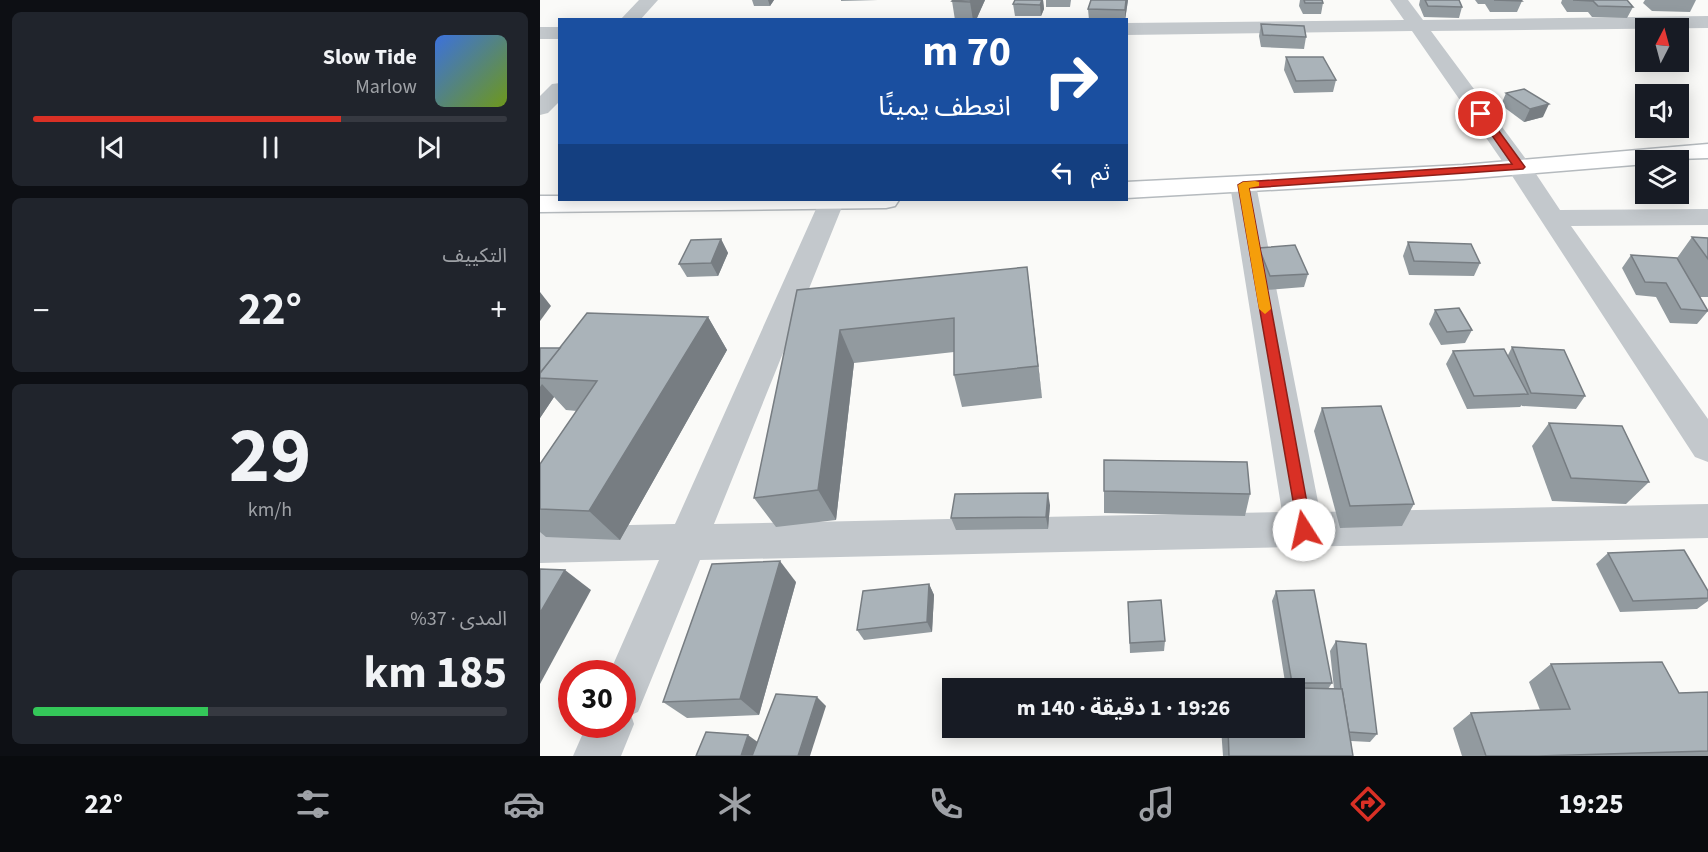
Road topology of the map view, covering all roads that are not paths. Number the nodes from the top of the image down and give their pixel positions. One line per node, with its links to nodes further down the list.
1 (649, 0): 3 (street)
2 (1399, 0): 5 (street)
3 (631, 18)
4 (1708, 21): 5 (street)
5 (1418, 26): 6 (street); 12 (street)
6 (1128, 29)
7 (540, 33): 8 (street)
8 (558, 33)
9 (558, 91): 10 (street)
10 (540, 108)
11 (1708, 151): 12 (main road)
12 (1520, 167): 13 (main road); 18 (street)
13 (1243, 185): 14 (main road); 22 (street)
14 (1128, 190)
15 (858, 201): 16 (main road)
16 (831, 202): 17 (main road); 23 (street)
17 (540, 204)
18 (1552, 218): 19 (street); 20 (street)
19 (1708, 218)
20 (1708, 447)
21 (1708, 521): 22 (street)
22 (1304, 530): 23 (street)
23 (687, 543): 24 (street); 25 (street)
24 (540, 545)
25 (636, 663)
26 (605, 738): 27 (street)
27 (597, 756)

